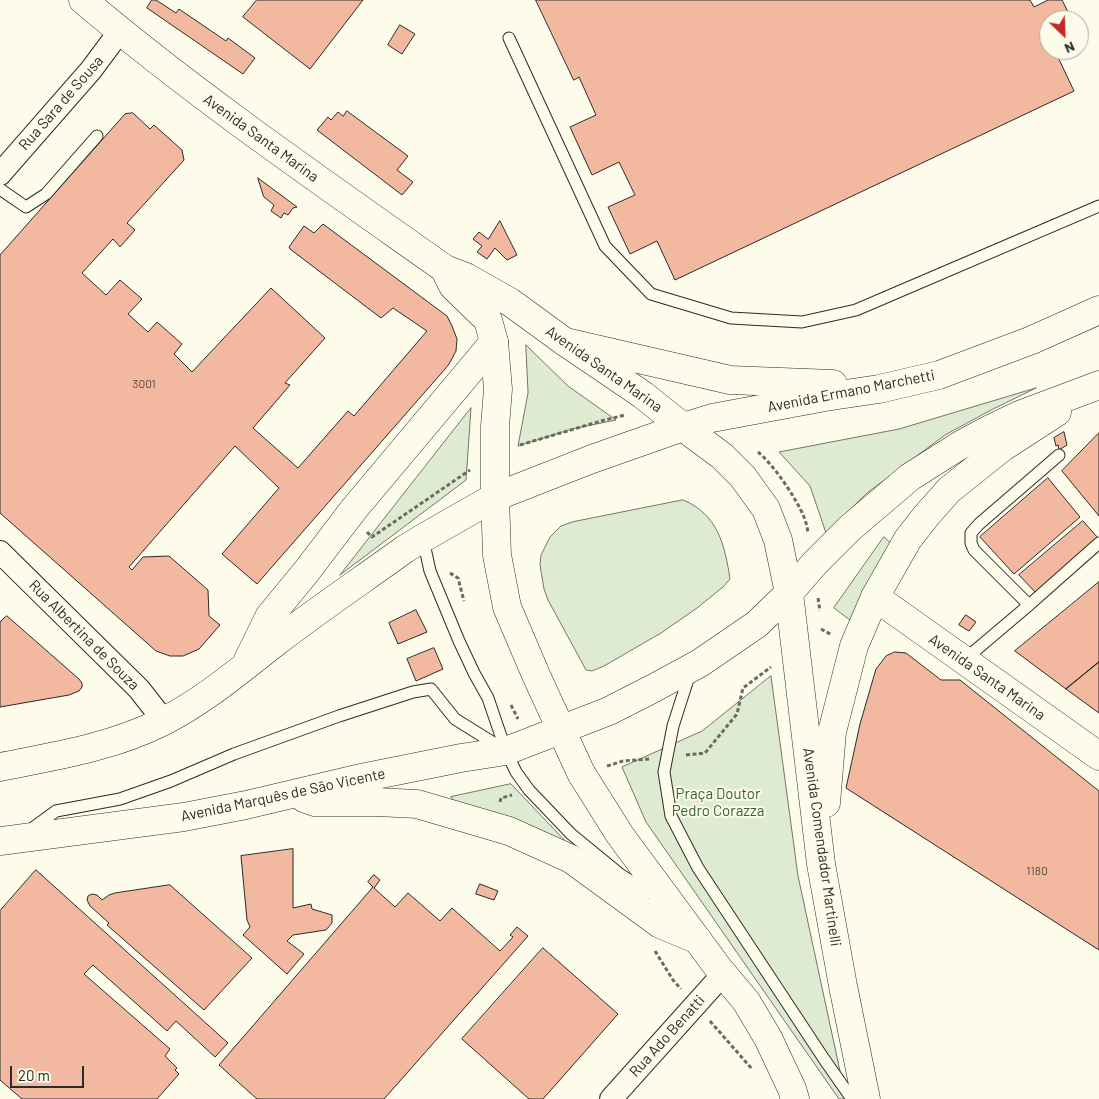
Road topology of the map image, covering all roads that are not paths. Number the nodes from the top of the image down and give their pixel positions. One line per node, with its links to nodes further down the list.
1 (83, 0): 2 (main road, Avenida Santa Marina)
2 (120, 31): 5 (street, Rua Sara de Sousa); 8 (main road, Avenida Santa Marina)
3 (509, 38): 7 (lane)
4 (96, 136): 6 (lane)
5 (0, 174)
6 (0, 190)
7 (1099, 206)
8 (444, 269): 10 (main road, Avenida Santa Marina); 11 (main road, Avenida Santa Marina)
9 (1099, 310): 13 (main road, Avenida Ermano Marchetti)
10 (494, 342): 16 (main road, Avenida Santa Marina); 24 (main road)
11 (565, 342): 13 (main road); 14 (main road, Avenida Santa Marina)
12 (1098, 386): 20 (main road); 21 (main road)
13 (879, 389): 14 (main road, Avenida Ermano Marchetti)
14 (683, 428): 16 (main road); 20 (main road)
15 (1059, 455): 22 (lane)
16 (495, 497): 17 (main road); 27 (main road)
17 (423, 538): 24 (main road); 28 (lane)
18 (1099, 543): 22 (lane)
19 (0, 552): 26 (street, Rua Albertina de Souza)
20 (789, 593): 25 (main road); 33 (main road, Avenida Comendador Martinelli)
21 (875, 597): 23 (main road, Avenida Santa Marina); 33 (main road)
22 (1029, 604): 23 (lane)
23 (964, 660): 29 (main road, Avenida Santa Marina)
24 (245, 667): 26 (main road)
25 (692, 667): 27 (main road); 39 (lane)
26 (164, 721): 30 (main road)
27 (561, 728): 28 (main road, Avenida Marquês de São Vicente); 34 (main road)
28 (506, 751): 31 (main road, Avenida Marquês de São Vicente); 32 (lane); 34 (lane)
29 (1099, 756)
30 (0, 767)
31 (293, 793): 32 (main road, Avenida Marquês de São Vicente); 35 (main road)
32 (8, 841)
33 (822, 864): 40 (main road, Avenida Comendador Martinelli)
34 (674, 909): 35 (main road)
35 (698, 940): 36 (main road)
36 (724, 973): 37 (street, Rua Ado Benatti); 38 (main road)
37 (611, 1099)
38 (795, 1099)
39 (852, 1099)
40 (866, 1099)

